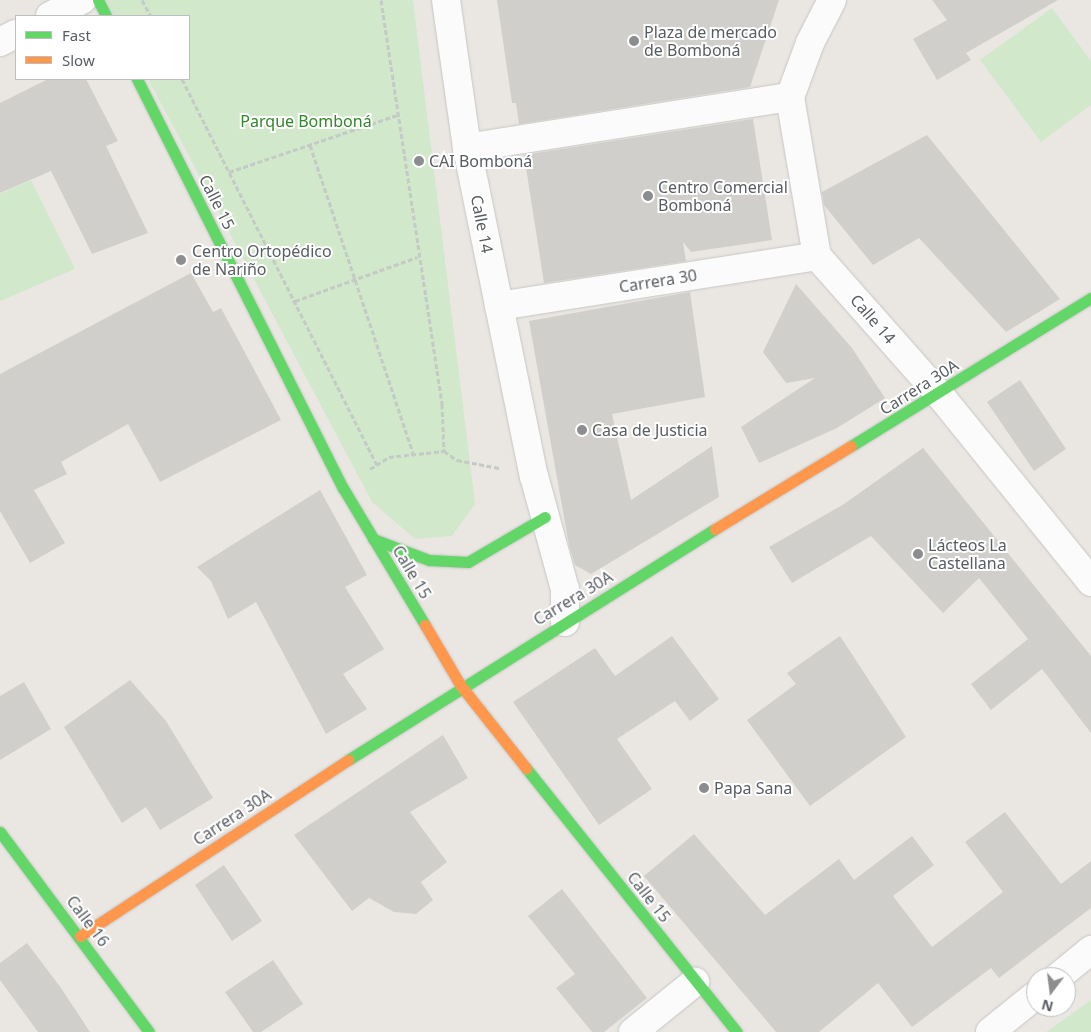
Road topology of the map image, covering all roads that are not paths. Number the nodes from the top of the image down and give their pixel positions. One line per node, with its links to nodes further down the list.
1 (82, 0): 5 (street)
2 (98, 0): 6 (street)
3 (446, 0): 11 (street, Calle 14)
4 (829, 4): 10 (street)
5 (52, 15)
6 (106, 15)
7 (15, 34): 8 (street)
8 (0, 42)
9 (138, 80): 17 (street, Calle 15)
10 (790, 97): 11 (street); 12 (street)
11 (467, 148): 14 (street, Calle 14)
12 (818, 256): 14 (street, Carrera 30); 15 (street, Calle 14)
13 (1091, 298): 15 (street, Carrera 30A)
14 (499, 306): 16 (street, Calle 14)
15 (939, 394): 18 (street, Calle 14); 19 (street, Carrera 30A)
16 (545, 516): 17 (street); 19 (street, Calle 14)
17 (373, 539): 20 (street, Calle 15)
18 (1091, 582)
19 (566, 622): 20 (street, Carrera 30A)
20 (461, 686): 22 (street, Carrera 30A); 25 (street, Calle 15)
21 (0, 832): 22 (street, Calle 16)
22 (80, 936): 27 (street, Calle 16)
23 (1091, 950): 24 (street)
24 (1070, 967)
25 (695, 982): 28 (street); 29 (street, Calle 15)
26 (1026, 1003): 30 (street)
27 (149, 1032)
28 (633, 1032)
29 (737, 1032)
30 (990, 1032)

